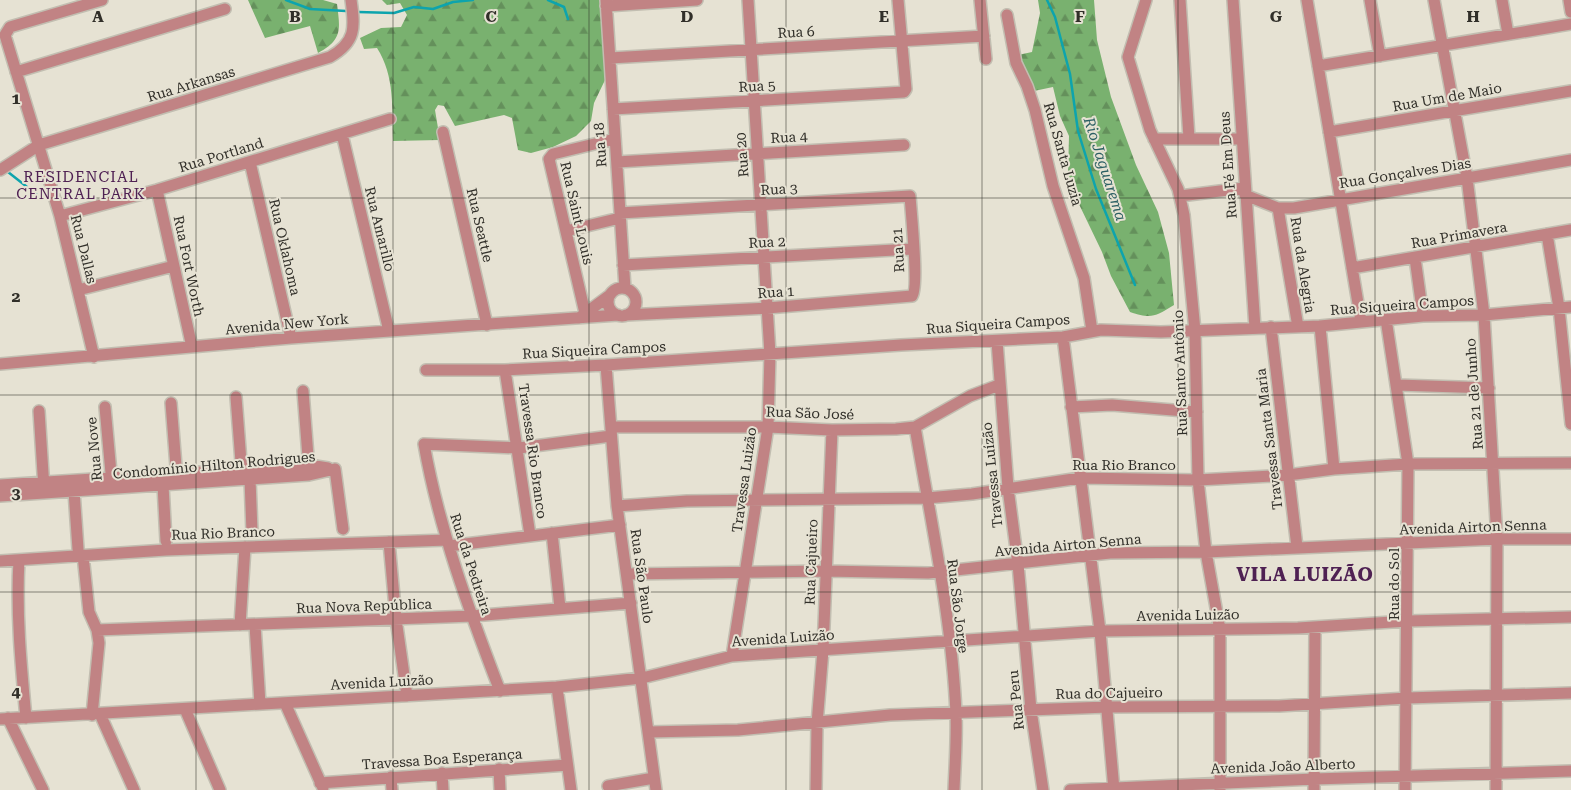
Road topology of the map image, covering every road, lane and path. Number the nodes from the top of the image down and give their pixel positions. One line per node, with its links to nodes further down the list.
1 (102, 0): 29 (street, Rua Dallas)
2 (351, 0): 42 (street, Rua Arkansas)
3 (697, 0): 15 (street)
4 (748, 0): 24 (street, Rua 20)
5 (898, 0): 22 (street)
6 (980, 0): 21 (street)
7 (1146, 0): 40 (street, Rua Santo Antônio)
8 (1180, 0): 38 (street)
9 (1233, 0): 41 (street, Rua Fé Em Deus)
10 (1307, 0): 28 (street)
11 (1370, 0): 25 (street)
12 (1434, 0): 23 (street, Rua 21 de Junho)
13 (1502, 0): 20 (street)
14 (1569, 0): 17 (street)
15 (606, 3): 26 (street, Rua 18)
16 (225, 9): 29 (street)
17 (1571, 12)
18 (1007, 16): 89 (street, Rua Santa Luzia)
19 (1571, 24): 20 (street)
20 (1508, 34): 23 (street)
21 (984, 36): 22 (street, Rua 6); 27 (street)
22 (902, 41): 24 (street, Rua 6); 31 (street, Rua 5)
23 (1442, 45): 25 (street); 33 (street, Rua 21 de Junho)
24 (751, 50): 26 (street, Rua 6); 31 (street, Rua 20)
25 (1380, 56): 28 (street)
26 (610, 58): 32 (street, Rua 18)
27 (986, 59)
28 (1318, 66): 36 (street)
29 (16, 72): 42 (street, Rua Dallas)
30 (1571, 91): 33 (street, Rua Um de Maio)
31 (754, 101): 32 (street, Rua 5); 44 (street, Rua 20)
32 (613, 109): 39 (street, Rua 18)
33 (1455, 111): 36 (street, Rua Um de Maio); 49 (street, Rua 21 de Junho)
34 (390, 119): 37 (street, Rua Portland)
35 (443, 132): 83 (street, Rua Seattle)
36 (1329, 132): 54 (street)
37 (342, 134): 46 (street, Rua Portland); 88 (street, Rua Amarillo)
38 (1189, 138): 40 (street); 41 (street)
39 (615, 139): 47 (street, Rua 18); 60 (street, Rua Saint Louis)
40 (1154, 139): 53 (street, Rua Santo Antônio)
41 (1241, 139): 51 (street, Rua Fé Em Deus)
42 (39, 145): 48 (street, Rua Arkansas); 58 (street, Rua Dallas)
43 (904, 145): 44 (street, Rua 4)
44 (757, 154): 47 (street, Rua 4); 55 (street, Rua 20)
45 (1571, 160): 49 (street, Rua Gonçalves Dias)
46 (250, 162): 50 (street, Rua Portland); 92 (street, Rua Oklahoma)
47 (617, 162): 57 (street, Rua 18)
48 (0, 170)
49 (1467, 178): 54 (street, Rua Gonçalves Dias); 62 (street, Rua 21 de Junho)
50 (157, 190): 58 (street, Rua Portland); 67 (street, Rua Fort Worth)
51 (1245, 191): 53 (street, Rua Gonçalves Dias); 56 (street, Rua Gonçalves Dias); 86 (street, Rua Fé Em Deus)
52 (910, 196): 55 (street, Rua 3); 63 (street, Rua 21)
53 (1180, 196): 90 (street, Rua Santo Antônio)
54 (1340, 198): 56 (street, Rua Gonçalves Dias); 68 (street)
55 (761, 205): 57 (street, Rua 3); 64 (street, Rua 20)
56 (1278, 208): 85 (street, Rua da Alegria)
57 (620, 215): 60 (street, Rua 3); 66 (street, Rua 18)
58 (60, 216): 70 (street, Rua Dallas)
59 (1571, 230): 61 (street, Rua Primavera)
60 (566, 231): 79 (street, Rua Saint Louis)
61 (1547, 234): 62 (street, Rua Primavera); 74 (street)
62 (1476, 246): 65 (street, Rua Primavera); 78 (street, Rua 21 de Junho)
63 (913, 249): 64 (street, Rua 2); 72 (street, Rua 21)
64 (764, 257): 66 (street, Rua 2); 75 (street, Rua 20)
65 (1415, 258): 68 (street, Rua Primavera); 80 (street)
66 (623, 265): 69 (street, Rua 18)
67 (174, 266): 70 (street); 94 (street, Rua Fort Worth)
68 (1352, 268): 82 (street)
69 (625, 288): 71 (street); 73 (street)
70 (78, 290): 96 (street, Rua Dallas)
71 (610, 295): 76 (street); 79 (street)
72 (908, 297): 75 (street, Rua 1)
73 (636, 304): 76 (street); 77 (street)
74 (1565, 307): 78 (street, Rua Siqueira Campos); 111 (street)
75 (767, 308): 77 (street, Rua 1); 95 (street, Travessa Luizão)
76 (622, 315): 77 (street, Rua 1); 79 (street, Avenida New York)
77 (646, 315)
78 (1484, 315): 80 (street, Rua Siqueira Campos); 103 (street, Rua 21 de Junho)
79 (581, 316): 83 (street, Avenida New York)
80 (1423, 316): 81 (street, Rua Siqueira Campos)
81 (1386, 319): 82 (street, Rua Siqueira Campos); 102 (street, Rua do Sol)
82 (1361, 322): 84 (street, Rua Siqueira Campos)
83 (488, 325): 88 (street, Avenida New York)
84 (1320, 326): 85 (street, Rua Siqueira Campos); 121 (street)
85 (1298, 327): 87 (street, Rua Siqueira Campos)
86 (1255, 328): 87 (street, Rua Siqueira Campos); 90 (street, Rua Siqueira Campos)
87 (1271, 328): 123 (street, Travessa Santa Maria)
88 (389, 331): 92 (street, Avenida New York)
89 (1092, 331): 90 (street, Rua Siqueira Campos); 91 (street, Rua Siqueira Campos)
90 (1195, 331): 110 (street, Rua Santo Antônio)
91 (1063, 337): 93 (street, Rua Siqueira Campos); 108 (street)
92 (291, 338): 94 (street, Avenida New York)
93 (997, 341): 95 (street, Rua Siqueira Campos); 101 (street, Travessa Luízão)
94 (192, 348): 96 (street, Avenida New York)
95 (770, 354): 98 (street, Rua Siqueira Campos); 112 (street, Travessa Luizão)
96 (94, 357): 97 (street, Avenida New York)
97 (0, 364)
98 (606, 365): 100 (street, Rua Siqueira Campos); 115 (street, Rua São Paulo)
99 (426, 370): 100 (street, Rua Siqueira Campos)
100 (506, 370): 117 (street, Travessa Rio Branco)
101 (999, 385): 113 (street, Rua São José); 132 (street, Travessa Luízão)
102 (1397, 385): 103 (street); 120 (street, Rua do Sol)
103 (1489, 388): 118 (street, Rua 21 de Junho)
104 (303, 392): 122 (street)
105 (236, 396): 124 (street)
106 (171, 402): 125 (street)
107 (105, 407): 128 (street, Rua Nove)
108 (1071, 407): 110 (street); 126 (street)
109 (39, 411): 131 (street)
110 (1197, 412): 127 (street, Rua Santo Antônio)
111 (1571, 424)
112 (768, 427): 114 (street, Rua São José); 115 (street, Rua São José); 136 (street, Travessa Luizão)
113 (915, 427): 114 (street, Rua São José); 135 (street, Rua São Jorge)
114 (832, 430): 137 (street, Rua Cajueiro)
115 (611, 432): 117 (street, Rua São José); 138 (street, Rua São Paulo)
116 (424, 444): 117 (street, Rua São José); 148 (street, Rua da Pedreira)
117 (519, 448): 143 (street, Travessa Rio Branco)
118 (1494, 463): 119 (street, Rua Rio Branco); 120 (street, Rua Rio Branco); 144 (street, Rua 21 de Junho)
119 (1571, 463)
120 (1408, 464): 121 (street, Rua Rio Branco); 149 (street, Rua do Sol)
121 (1334, 469): 123 (street, Rua Rio Branco)
122 (309, 470): 124 (street, Condomínio Hilton Rodrigues); 140 (street, Condomínio Hilton Rodrigues)
123 (1288, 475): 127 (street, Rua Rio Branco); 151 (street, Travessa Santa Maria)
124 (244, 476): 125 (street, Condomínio Hilton Rodrigues); 141 (street)
125 (177, 478): 128 (street, Condomínio Hilton Rodrigues); 130 (street, Condomínio Hilton Rodrigues)
126 (1080, 478): 127 (street, Rua Rio Branco); 132 (street, Rua Rio Branco); 154 (street)
127 (1198, 480): 153 (street, Rua Santo Antônio)
128 (112, 483): 130 (street, Condomínio Hilton Rodrigues); 131 (street, Condomínio Hilton Rodrigues); 133 (street, Condomínio Hilton Rodrigues)
129 (0, 485): 131 (street, Condomínio Hilton Rodrigues)
130 (163, 485): 146 (street)
131 (44, 487): 133 (street, Condomínio Hilton Rodrigues); 134 (street, Condomínio Hilton Rodrigues)
132 (1008, 488): 135 (street, Rua Rio Branco); 157 (street, Travessa Luízão)
133 (74, 491): 152 (street)
134 (0, 496)
135 (927, 498): 137 (street, Rua Rio Branco); 159 (street, Rua São Jorge)
136 (757, 500): 137 (street, Rua Rio Branco); 138 (street, Rua Rio Branco); 161 (street, Travessa Luizão)
137 (828, 500): 158 (street, Rua Cajueiro)
138 (617, 506): 139 (street, Rua São Paulo)
139 (620, 526): 142 (street, Rua Rio Branco); 160 (street, Rua São Paulo)
140 (343, 529)
141 (252, 532)
142 (552, 533): 143 (street, Rua Rio Branco); 163 (street, Travessa Rio Branco)
143 (530, 536): 148 (street, Rua Rio Branco)
144 (1497, 539): 145 (street, Avenida Airton Senna); 149 (street, Avenida Airton Senna); 166 (street, Rua 21 de Junho)
145 (1571, 539)
146 (166, 541)
147 (390, 542): 148 (street, Rua Rio Branco); 150 (street, Rua Rio Branco); 167 (street)
148 (448, 543): 164 (street, Rua da Pedreira)
149 (1409, 544): 151 (street, Avenida Airton Senna); 168 (street, Rua do Sol)
150 (245, 547): 152 (street, Rua Rio Branco); 169 (street)
151 (1297, 547): 153 (street, Avenida Airton Senna)
152 (81, 552): 155 (street, Rua Rio Branco); 172 (street)
153 (1206, 552): 154 (street, Avenida Airton Senna); 173 (street, Rua Santo Antônio)
154 (1090, 555): 157 (street, Avenida Airton Senna); 174 (street)
155 (19, 560): 156 (street, Rua Rio Branco); 195 (street)
156 (0, 561)
157 (1018, 564): 159 (street, Avenida Airton Senna); 175 (street, Travessa Luízão)
158 (826, 571): 159 (street, Avenida Airton Senna); 161 (street, Avenida Airton Senna); 177 (street, Rua Cajueiro)
159 (940, 572): 176 (street, Rua São Jorge)
160 (628, 574): 161 (street, Avenida Airton Senna); 162 (street, Rua São Paulo)
161 (745, 574): 178 (street, Travessa Luizão)
162 (631, 603): 163 (street, Rua Nova República); 179 (street, Rua São Paulo)
163 (560, 608): 164 (street, Rua Nova República)
164 (472, 616): 167 (street, Rua Nova República); 181 (street, Rua da Pedreira)
165 (1571, 617): 166 (street, Avenida Luizão)
166 (1498, 618): 168 (street, Avenida Luizão); 184 (street, Rua 21 de Junho)
167 (396, 620): 170 (street, Rua Nova República); 183 (street)
168 (1408, 621): 171 (street, Avenida Luizão); 185 (street, Rua do Sol)
169 (240, 625): 170 (street, Rua Nova República); 172 (street, Rua Nova República)
170 (255, 625): 187 (street)
171 (1316, 627): 173 (street, Avenida Luizão); 188 (street)
172 (97, 630): 194 (street)
173 (1220, 630): 174 (street, Avenida Luizão); 189 (street, Rua Santo Antônio)
174 (1100, 631): 175 (street, Avenida Luizão); 190 (street)
175 (1024, 636): 176 (street, Avenida Luizão); 192 (street, Rua Peru)
176 (948, 642): 177 (street, Avenida Luizão); 193 (street, Rua São Jorge)
177 (823, 650): 178 (street, Avenida Luizão); 197 (street, Rua Cajueiro)
178 (732, 656): 179 (street, Avenida Luizão)
179 (642, 678): 180 (street, Avenida Luizão); 198 (street, Rua São Paulo)
180 (556, 687): 181 (street, Avenida Luizão); 199 (street)
181 (500, 692): 183 (street, Avenida Luizão)
182 (1571, 694): 184 (street, Rua do Cajueiro)
183 (407, 696): 186 (street, Avenida Luizão)
184 (1497, 696): 185 (street, Rua do Cajueiro); 203 (street, Rua 21 de Junho)
185 (1407, 698): 188 (street, Rua do Cajueiro); 206 (street, Rua do Sol)
186 (284, 702): 187 (street, Avenida Luizão); 209 (street)
187 (260, 704): 191 (street, Avenida Luizão)
188 (1314, 705): 189 (street, Rua do Cajueiro); 208 (street)
189 (1221, 706): 190 (street, Rua do Cajueiro); 211 (street, Rua Santo Antônio)
190 (1108, 707): 192 (street, Rua do Cajueiro); 224 (street)
191 (185, 709): 194 (street, Avenida Luizão); 214 (street)
192 (1031, 710): 193 (street, Rua do Cajueiro); 222 (street, Rua Peru)
193 (956, 714): 197 (street, Rua do Cajueiro); 221 (street, Rua São Jorge)
194 (96, 715): 195 (street, Avenida Luizão); 213 (street)
195 (26, 718): 196 (street, Avenida Luizão)
196 (4, 719): 212 (street)
197 (817, 724): 198 (street, Rua do Cajueiro); 220 (street, Rua Cajueiro)
198 (649, 732): 207 (street, Rua São Paulo)
199 (567, 765): 200 (street, Travessa Boa Esperança); 218 (street)
200 (500, 769): 202 (street, Travessa Boa Esperança); 217 (street)
201 (1571, 771): 203 (street, Avenida João Alberto)
202 (442, 773): 205 (street, Travessa Boa Esperança); 216 (street)
203 (1496, 775): 204 (street, Avenida João Alberto); 206 (street, Avenida João Alberto); 226 (street, Rua 21 de Junho)
204 (1571, 776)
205 (391, 777): 209 (street, Travessa Boa Esperança); 215 (street)
206 (1405, 777): 208 (street, Avenida João Alberto); 225 (street, Rua do Sol)
207 (654, 778): 210 (street); 219 (street, Rua São Paulo)
208 (1314, 784): 211 (street, Avenida João Alberto)
209 (322, 786)
210 (608, 786)
211 (1220, 786): 224 (street, Avenida João Alberto)
212 (43, 790)
213 (134, 790)
214 (220, 790)
215 (392, 790)
216 (443, 790)
217 (500, 790)
218 (571, 790)
219 (656, 790)
220 (816, 790)
221 (954, 790)
222 (1043, 790)
223 (1070, 790): 224 (street, Avenida João Alberto)
224 (1114, 790)
225 (1405, 790)
226 (1496, 790)

